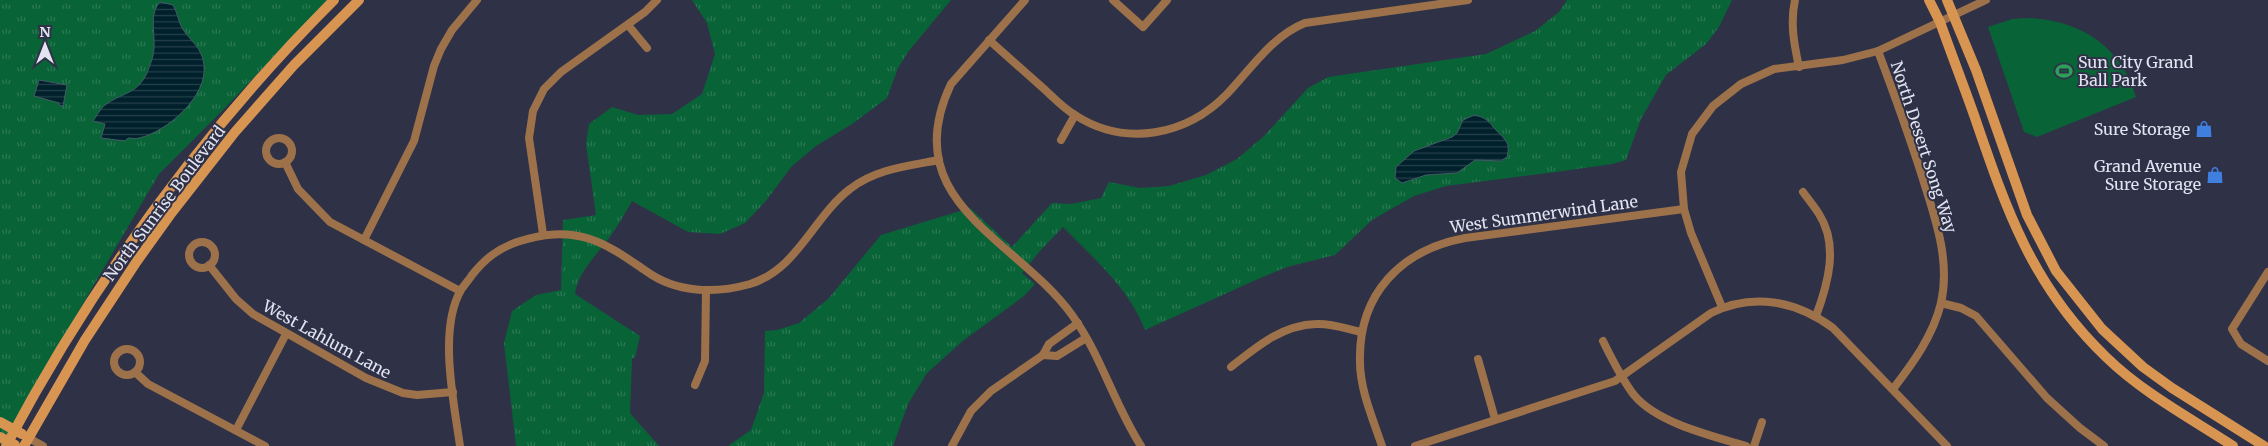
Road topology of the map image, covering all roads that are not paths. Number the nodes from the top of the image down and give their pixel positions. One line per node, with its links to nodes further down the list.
1 (334, 0): 54 (street, North Sunrise Boulevard)
2 (359, 0): 54 (street, North Sunrise Boulevard)
3 (477, 0): 26 (street)
4 (657, 0): 14 (street)
5 (1025, 0): 15 (street)
6 (1112, 0): 7 (street)
7 (1167, 0)
8 (1468, 0): 19 (street)
9 (1795, 0): 18 (street)
10 (1929, 0): 13 (street)
11 (1947, 0): 13 (street)
12 (1986, 0): 13 (street)
13 (1947, 19): 17 (street); 28 (street); 30 (street)
14 (628, 25): 16 (street); 25 (street)
15 (989, 40): 19 (street); 21 (street)
16 (647, 48)
17 (1878, 51): 18 (street); 33 (street, North Desert Song Way)
18 (1799, 67): 24 (street)
19 (1075, 115): 20 (street)
20 (1061, 140)
21 (939, 160): 32 (street); 36 (street)
22 (285, 162): 26 (street)
23 (1803, 192): 35 (street)
24 (1684, 209): 34 (street); 37 (street, West Summerwind Lane)
25 (543, 234): 31 (street); 32 (street)
26 (364, 240): 31 (street)
27 (209, 265): 38 (street, West Lahlum Lane)
28 (2056, 271): 30 (street); 67 (street)
29 (2268, 272): 43 (street)
30 (2043, 280): 66 (street)
31 (460, 290): 49 (street)
32 (706, 291): 47 (street)
33 (1941, 303): 48 (street, North Desert Song Way); 65 (street)
34 (1722, 308): 35 (street); 46 (street)
35 (1816, 316): 48 (street)
36 (1078, 323): 39 (street); 41 (street)
37 (1361, 332): 44 (street); 60 (street, West Summerwind Lane)
38 (286, 334): 49 (street, West Lahlum Lane); 53 (street)
39 (1086, 338): 41 (street); 59 (street)
40 (1603, 340): 46 (street)
41 (1043, 355): 58 (street)
42 (1478, 359): 50 (street)
43 (2268, 361)
44 (1231, 367)
45 (135, 372): 53 (street)
46 (1622, 377): 50 (street); 62 (street)
47 (695, 385)
48 (1893, 389): 64 (street)
49 (453, 392): 57 (street)
50 (1495, 420): 61 (street)
51 (0, 422): 54 (street)
52 (1762, 422): 63 (street)
53 (236, 430): 56 (street)
54 (15, 440): 55 (street)
55 (43, 446)
56 (266, 446)
57 (460, 446)
58 (952, 446)
59 (1141, 446)
60 (1382, 446)
61 (1415, 446)
62 (1746, 446)
63 (1754, 446)
64 (1947, 446)
65 (2104, 446)
66 (2233, 446)
67 (2264, 446)

